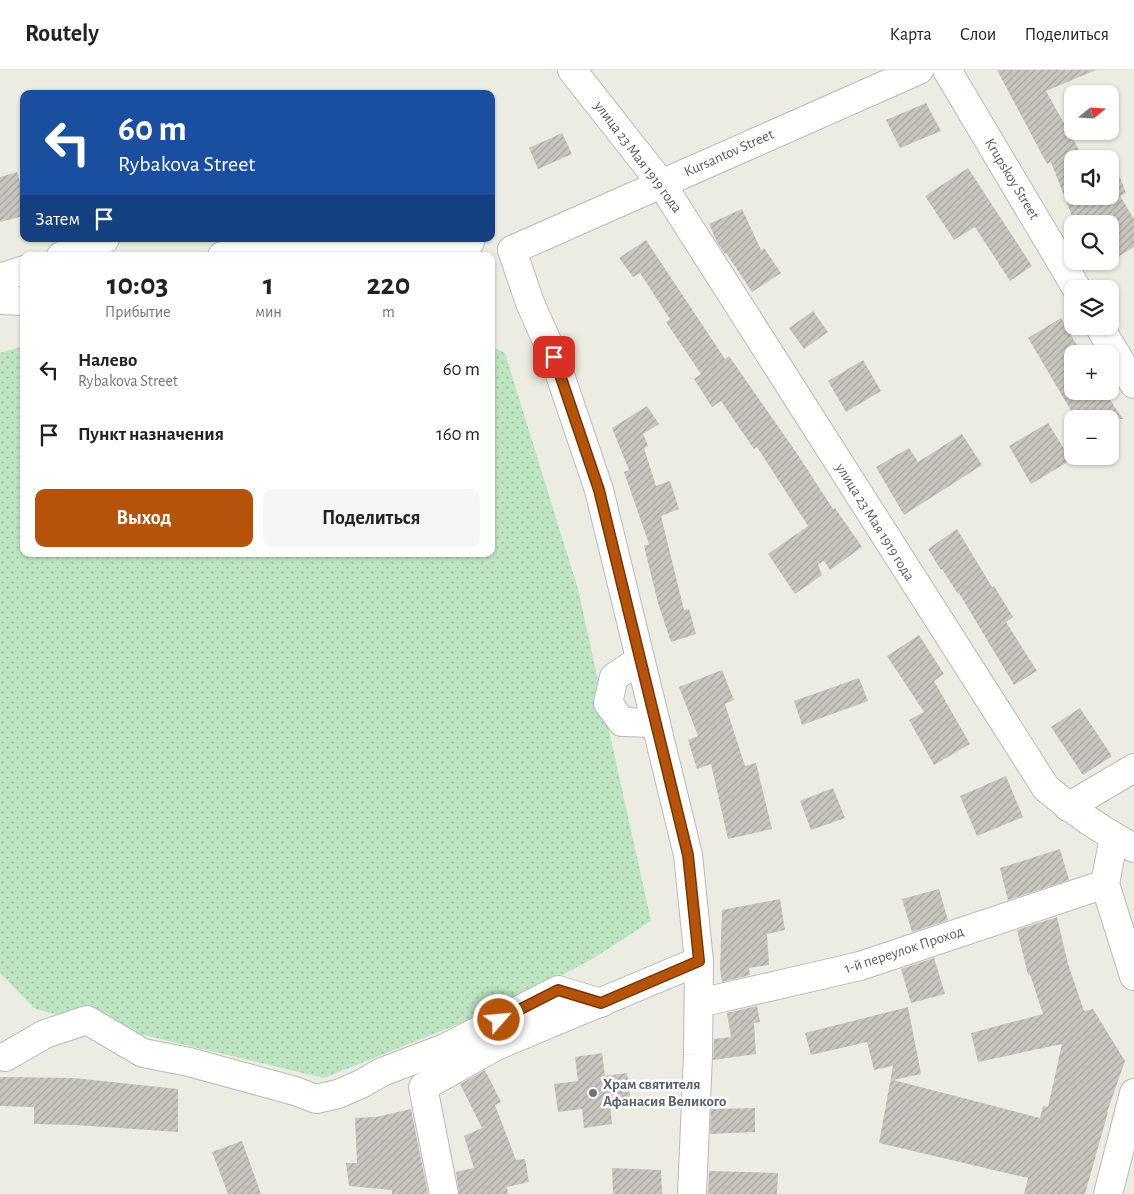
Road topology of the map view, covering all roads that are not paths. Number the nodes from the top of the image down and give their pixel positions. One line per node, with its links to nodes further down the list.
1 (572, 70): 4 (street, улица 23 Мая 1919 года)
2 (919, 70): 4 (street, Kursantov Street)
3 (947, 70): 17 (street, Krupskoy Street)
4 (661, 183): 11 (street, Kursantov Street); 25 (street, улица 23 Мая 1919 года)
5 (97, 242): 12 (street)
6 (300, 242): 10 (street)
7 (300, 242): 13 (street)
8 (456, 242): 14 (street)
9 (476, 242): 11 (street)
10 (219, 250)
11 (512, 250): 22 (street)
12 (71, 252)
13 (387, 252)
14 (401, 252)
15 (20, 271): 16 (street)
16 (0, 278)
17 (1072, 280)
18 (0, 300): 19 (street)
19 (20, 301)
20 (1105, 335): 21 (street)
21 (1134, 384)
22 (640, 660): 23 (street); 23 (street)
23 (656, 723): 28 (street)
24 (1134, 768): 25 (street)
25 (1068, 807): 26 (street, улица 23 Мая 1919 года)
26 (1124, 842): 27 (street, улица 23 Мая 1919 года)
27 (1105, 884): 29 (street, улица 23 Мая 1919 года); 31 (street, 1-й переулок Проход)
28 (699, 961): 30 (street); 31 (street)
29 (1134, 976)
30 (601, 1003): 32 (street); 34 (street)
31 (699, 1003): 35 (street)
32 (5, 1057)
33 (1134, 1093): 36 (street)
34 (444, 1194)
35 (692, 1194)
36 (1108, 1194)

